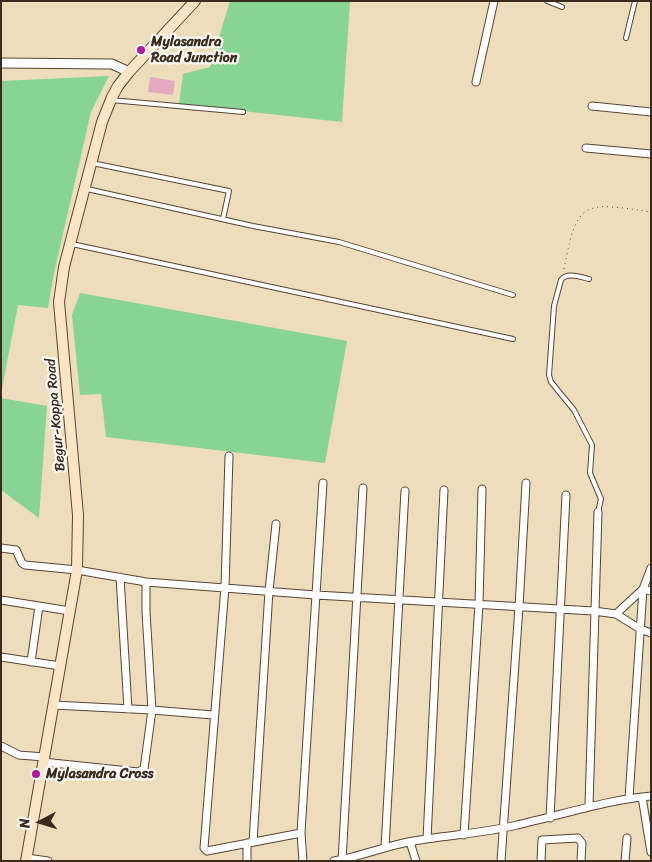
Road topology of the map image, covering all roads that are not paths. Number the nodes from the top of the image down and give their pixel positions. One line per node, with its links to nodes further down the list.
1 (194, 1): 8 (main road, Begur-Koppa Road)
2 (494, 1): 9 (street)
3 (546, 1): 5 (lane)
4 (635, 1): 6 (lane)
5 (562, 7)
6 (626, 38)
7 (1, 63): 8 (street)
8 (129, 72): 10 (main road, Begur-Koppa Road)
9 (476, 82)
10 (111, 100): 12 (lane); 16 (main road, Begur-Koppa Road)
11 (592, 106): 13 (street)
12 (243, 112)
13 (651, 112)
14 (586, 148): 15 (street)
15 (651, 154)
16 (92, 163): 17 (main road, Begur-Koppa Road); 18 (lane)
17 (84, 188): 18 (lane); 19 (main road, Begur-Koppa Road)
18 (223, 219): 21 (lane)
19 (70, 243): 22 (lane); 35 (main road, Begur-Koppa Road)
20 (588, 279): 31 (lane)
21 (513, 295)
22 (513, 339)
23 (229, 456): 38 (street)
24 (323, 483): 42 (street)
25 (526, 483): 49 (street)
26 (363, 488): 43 (street)
27 (482, 489): 47 (street)
28 (444, 490): 46 (street)
29 (405, 491): 44 (street)
30 (566, 496): 50 (street)
31 (598, 512): 52 (street)
32 (276, 524): 40 (street)
33 (1, 548): 35 (street)
34 (651, 568): 39 (street)
35 (77, 570): 36 (street); 51 (main road, Begur-Koppa Road)
36 (120, 578): 37 (street); 60 (street)
37 (146, 582): 38 (street); 61 (street)
38 (224, 587): 40 (street); 62 (street)
39 (643, 589): 41 (street); 53 (street); 54 (street)
40 (269, 591): 42 (street); 75 (street)
41 (651, 591)
42 (316, 595): 43 (street); 71 (street)
43 (357, 598): 44 (street); 80 (street)
44 (398, 600): 46 (street); 77 (street)
45 (1, 601): 48 (street)
46 (438, 602): 47 (street); 74 (street)
47 (479, 604): 49 (street); 72 (street)
48 (39, 606): 51 (street); 57 (street)
49 (519, 607): 50 (street); 70 (street)
50 (559, 610): 52 (street); 69 (street)
51 (70, 611): 58 (main road, Begur-Koppa Road)
52 (594, 611): 53 (street); 68 (street)
53 (616, 614): 54 (street)
54 (640, 629): 55 (street); 67 (street)
55 (651, 633)
56 (1, 658): 57 (street)
57 (31, 662): 58 (street)
58 (60, 666): 59 (main road, Begur-Koppa Road)
59 (53, 705): 60 (street); 64 (main road, Begur-Koppa Road)
60 (128, 709): 61 (street)
61 (152, 710): 62 (street); 64 (street)
62 (213, 715): 75 (street)
63 (1, 746): 64 (street)
64 (43, 760): 79 (main road, Begur-Koppa Road)
65 (651, 796): 66 (street)
66 (642, 797): 67 (street); 78 (street)
67 (629, 798): 68 (street)
68 (589, 806): 69 (street)
69 (550, 818): 70 (street)
70 (503, 829): 72 (street); 86 (street)
71 (301, 833): 75 (street); 83 (street)
72 (464, 835): 74 (street)
73 (626, 838): 89 (street)
74 (427, 839): 76 (street)
75 (250, 842): 82 (street)
76 (410, 842): 77 (street); 85 (street)
77 (384, 847): 80 (street)
78 (651, 852)
79 (26, 860): 81 (street)
80 (342, 860): 84 (street)
81 (48, 861)
82 (247, 861)
83 (303, 861)
84 (334, 861)
85 (416, 861)
86 (501, 861)
87 (541, 861): 88 (street)
88 (581, 861)
89 (625, 861)

